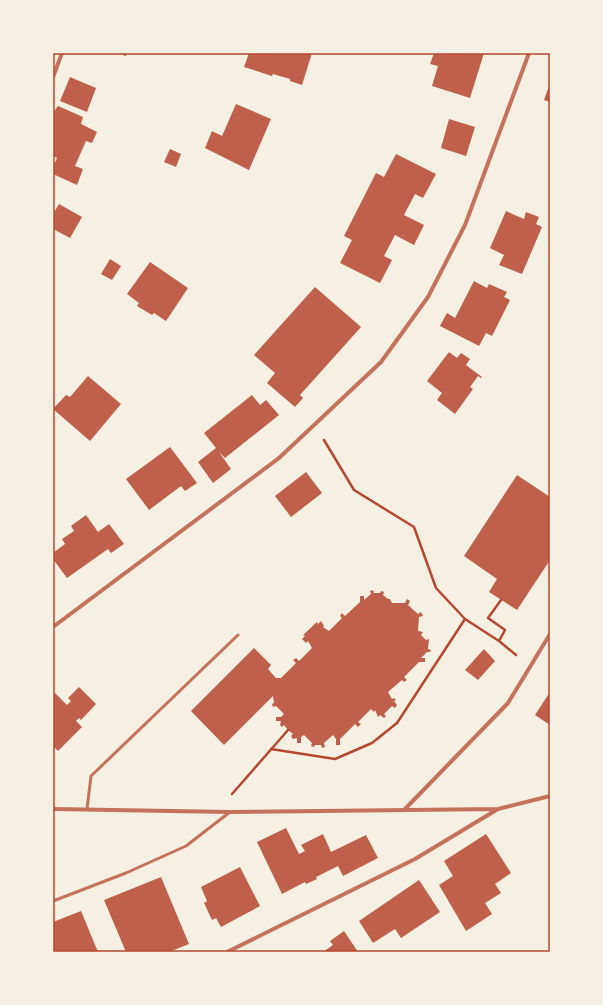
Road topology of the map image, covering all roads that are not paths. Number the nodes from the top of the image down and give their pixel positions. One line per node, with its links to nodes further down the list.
1 (62, 53): 3 (street)
2 (529, 53): 4 (street)
3 (53, 77)
4 (53, 627)
5 (550, 634): 10 (street)
6 (238, 635): 9 (lane)
7 (550, 796): 11 (street)
8 (53, 808): 9 (street)
9 (87, 809): 12 (street)
10 (405, 809): 11 (street); 12 (street)
11 (498, 809): 14 (street)
12 (230, 812): 13 (lane)
13 (53, 901)
14 (227, 952)

